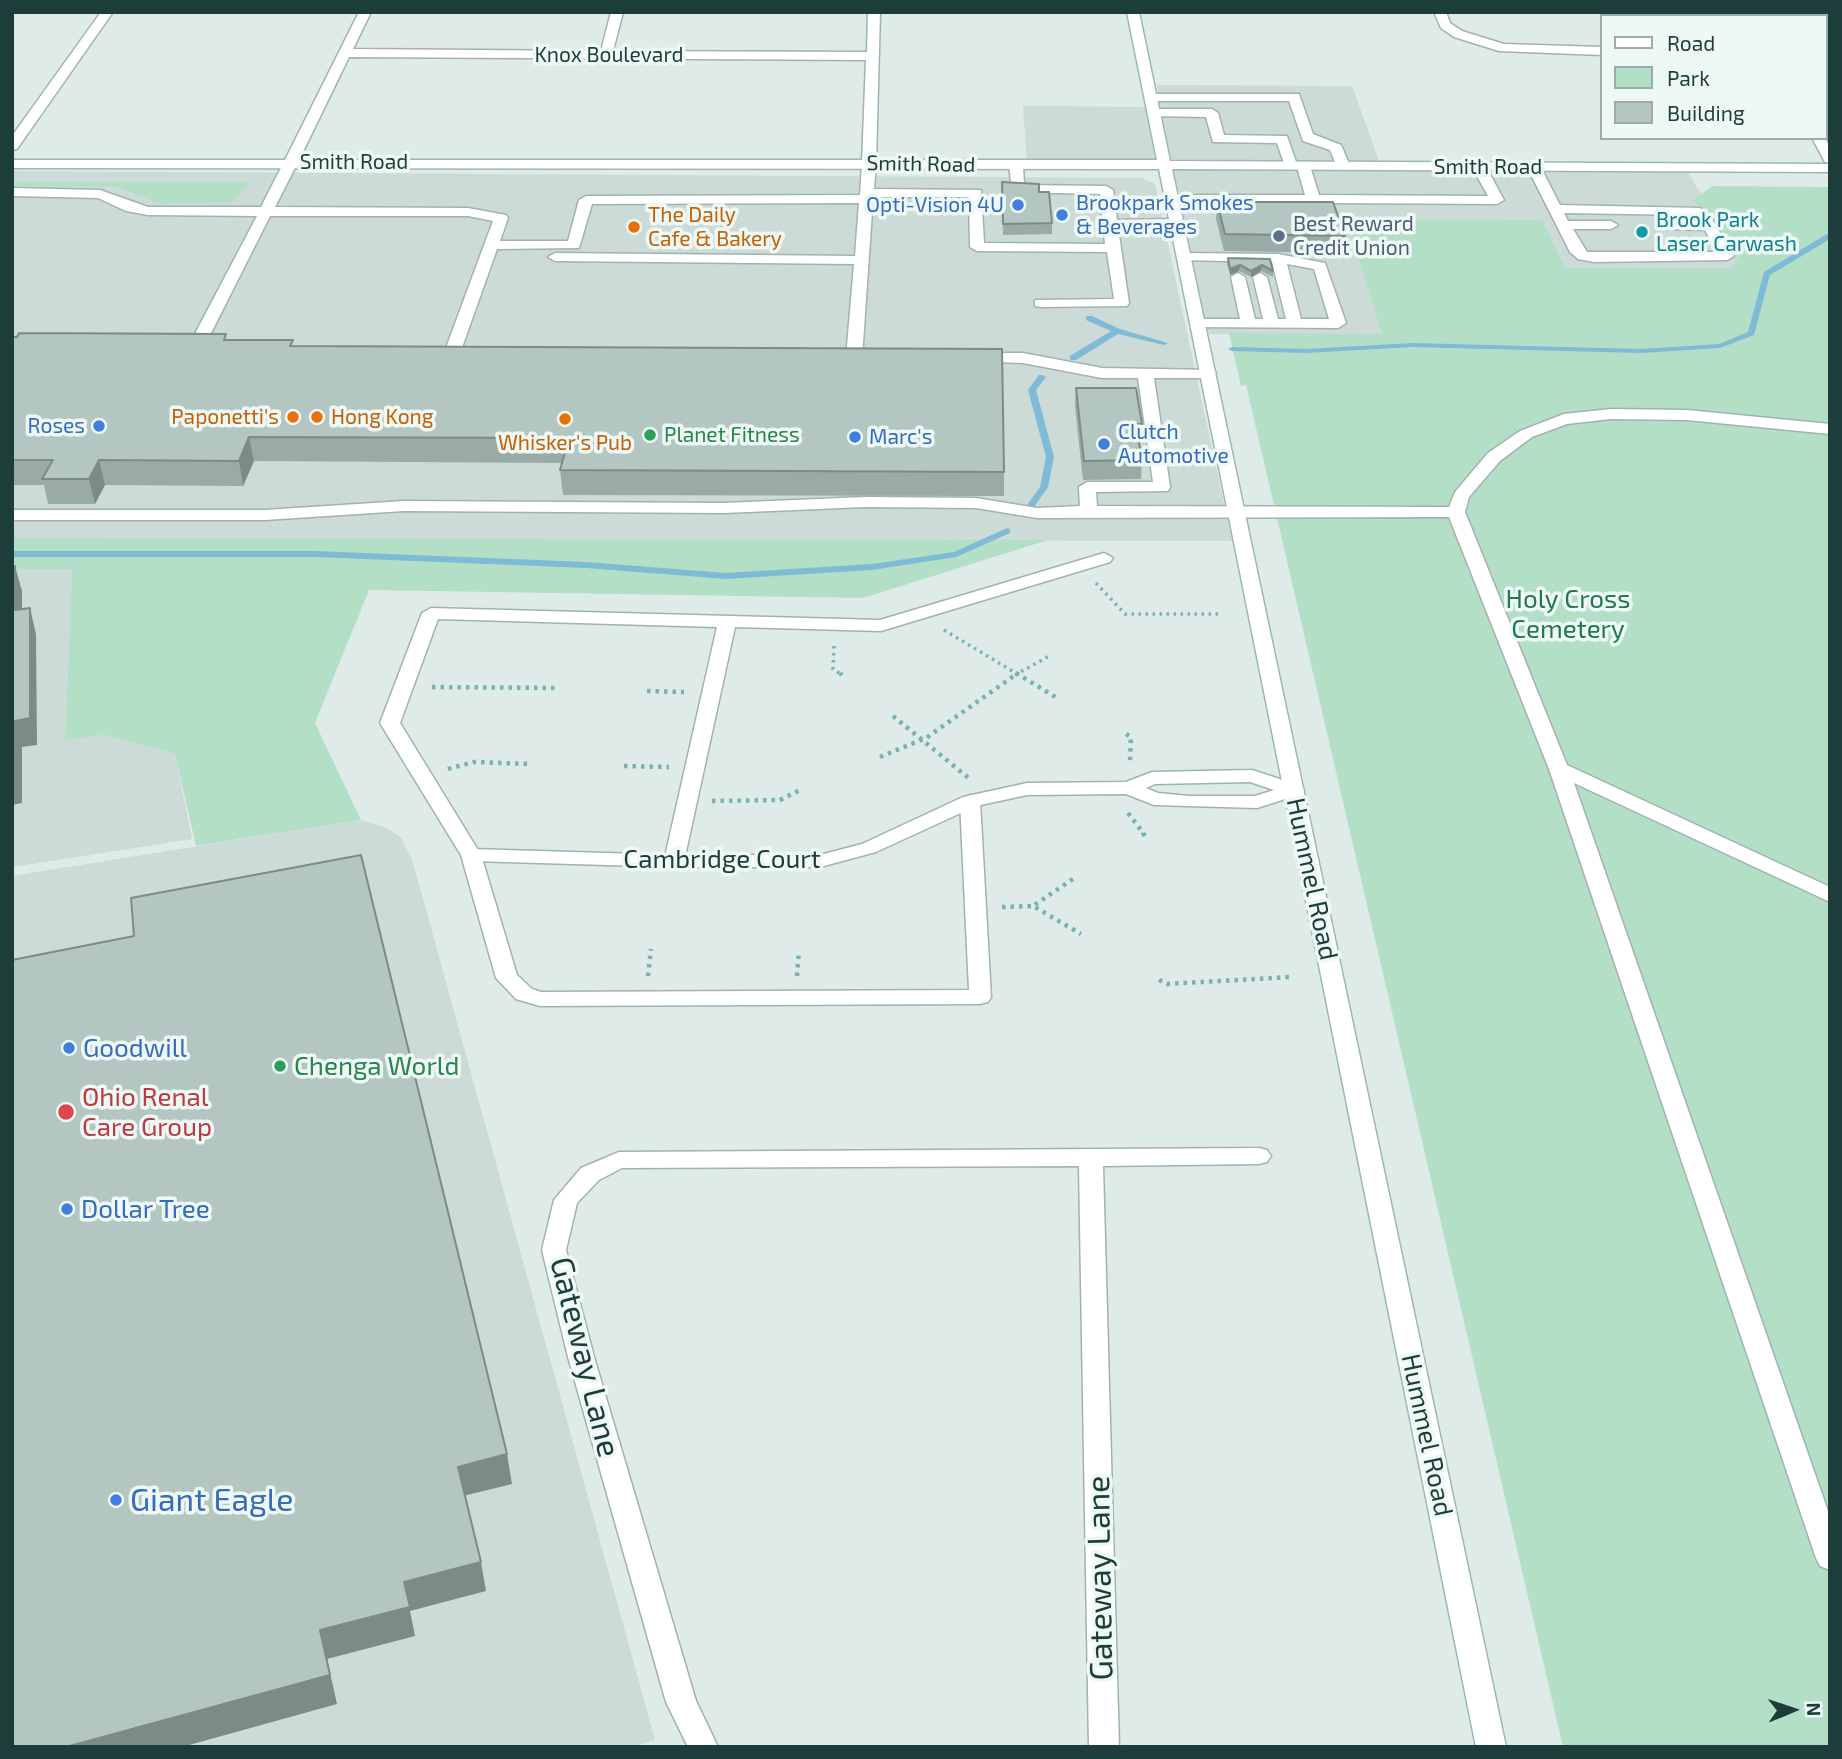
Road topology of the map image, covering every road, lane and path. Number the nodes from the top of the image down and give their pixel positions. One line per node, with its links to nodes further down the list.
1 (107, 12): 15 (street)
2 (365, 12): 8 (street)
3 (617, 12): 9 (street)
4 (874, 12): 10 (street)
5 (1133, 12): 11 (street, Hummel Road)
6 (1440, 12): 7 (street)
7 (1601, 51)
8 (345, 54): 9 (street, Knox Boulevard); 17 (street)
9 (606, 55): 10 (street, Knox Boulevard)
10 (873, 56): 18 (street)
11 (1153, 105): 12 (street); 13 (street); 21 (street, Hummel Road)
12 (1308, 138): 13 (street); 23 (street)
13 (1282, 139): 22 (street)
14 (1819, 140): 16 (street)
15 (12, 146)
16 (1830, 159)
17 (291, 162): 18 (street, Smith Road); 19 (street, Smith Road); 31 (street)
18 (869, 163): 20 (street, Smith Road); 28 (street)
19 (12, 164)
20 (1016, 164): 21 (street, Smith Road); 37 (street)
21 (1165, 166): 22 (street, Smith Road); 30 (street, Hummel Road)
22 (1297, 166): 23 (street, Smith Road); 29 (street)
23 (1343, 166): 24 (street, Smith Road)
24 (1479, 167): 25 (street, Smith Road); 29 (street)
25 (1534, 167): 26 (street, Smith Road); 32 (street)
26 (1830, 168)
27 (12, 192): 31 (street)
28 (867, 196): 38 (street); 39 (street); 41 (street)
29 (1313, 198): 30 (street)
30 (1172, 199): 36 (street, Hummel Road)
31 (267, 212): 39 (street); 46 (street)
32 (1562, 218): 33 (street); 35 (street); 35 (street)
33 (1609, 222)
34 (1664, 222): 35 (street)
35 (1707, 222)
36 (1177, 223): 37 (street); 40 (street, Hummel Road)
37 (1110, 224): 38 (street)
38 (1113, 247): 43 (street)
39 (489, 251): 41 (street); 47 (street)
40 (1184, 257): 42 (street); 45 (street, Hummel Road)
41 (862, 260): 48 (street)
42 (1254, 266): 44 (street); 44 (street); 44 (street); 44 (street)
43 (1040, 303)
44 (1272, 323): 45 (street)
45 (1198, 324): 51 (street, Hummel Road)
46 (174, 349)
47 (451, 356)
48 (854, 358)
49 (961, 358): 50 (street)
50 (1144, 373): 51 (street); 53 (street)
51 (1208, 373): 54 (street, Hummel Road)
52 (1830, 429): 55 (street)
53 (1089, 511): 54 (street); 56 (street)
54 (1236, 512): 55 (street); 83 (street, Hummel Road)
55 (1456, 512): 79 (street)
56 (12, 515)
57 (1104, 558): 60 (street)
58 (1095, 583): 59 (path)
59 (1222, 614)
60 (727, 622): 66 (street); 88 (street)
61 (945, 630): 64 (path)
62 (834, 647): 65 (path)
63 (1051, 655): 64 (path)
64 (1015, 675): 70 (path); 73 (path)
65 (842, 676)
66 (404, 687): 67 (path); 87 (street)
67 (557, 688)
68 (647, 691): 69 (path)
69 (668, 691)
70 (1057, 698)
71 (893, 716): 73 (path)
72 (1126, 734): 81 (path)
73 (922, 739): 74 (path); 80 (path)
74 (880, 757)
75 (531, 764): 76 (path)
76 (463, 765)
77 (624, 766): 78 (path)
78 (651, 766)
79 (1559, 769): 90 (street); 102 (street)
80 (967, 773)
81 (1129, 788): 83 (street, Cambridge Court); 84 (street, Cambridge Court); 86 (path)
82 (802, 789): 85 (path)
83 (1294, 790): 105 (street, Hummel Road)
84 (970, 801): 87 (street); 88 (street, Cambridge Court)
85 (734, 802)
86 (1139, 837)
87 (471, 855): 88 (street, Cambridge Court)
88 (674, 861)
89 (1073, 879): 92 (path)
90 (1830, 895)
91 (1025, 906): 92 (path)
92 (1033, 906): 93 (path)
93 (1081, 934)
94 (651, 949): 97 (path)
95 (799, 951): 96 (path)
96 (798, 966)
97 (649, 968)
98 (1290, 977): 99 (path)
99 (1160, 980)
100 (1259, 1156): 101 (street, Gateway Lane)
101 (1091, 1158): 103 (street, Gateway Lane); 104 (street, Gateway Lane)
102 (1830, 1558)
103 (703, 1747)
104 (1104, 1747)
105 (1491, 1747)

